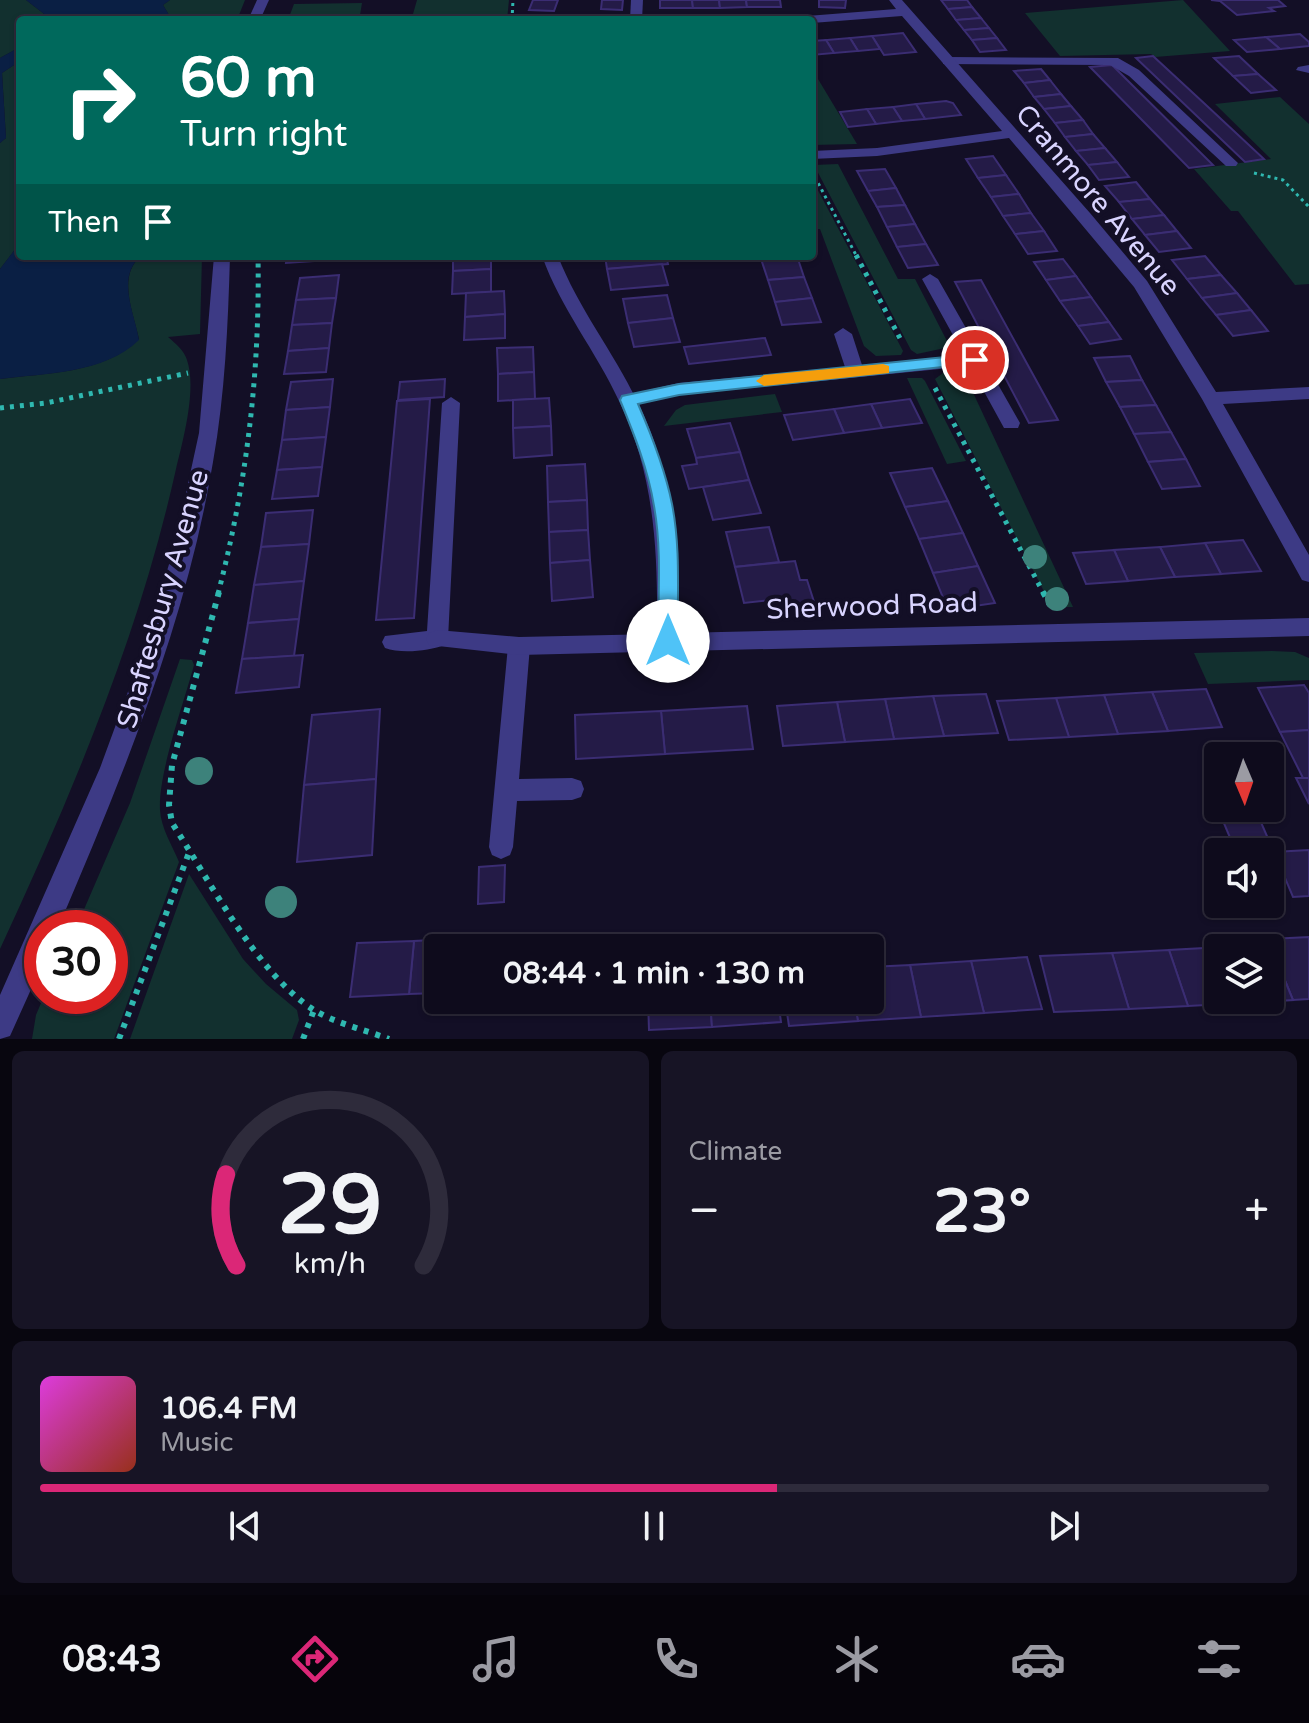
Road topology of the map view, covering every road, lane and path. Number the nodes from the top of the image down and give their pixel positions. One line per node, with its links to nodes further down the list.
1 (900, 6): 2 (street); 3 (street, Cranmore Avenue)
2 (816, 19)
3 (948, 61): 4 (street, Cranmore Avenue); 6 (street)
4 (1009, 134): 5 (street); 19 (street, Cranmore Avenue)
5 (816, 155)
6 (1231, 163): 8 (path)
7 (816, 176): 16 (path)
8 (1309, 207)
9 (222, 260): 15 (street, Shaftesbury Avenue)
10 (258, 260): 34 (path)
11 (552, 260): 20 (street)
12 (930, 279): 14 (street)
13 (843, 334): 17 (street)
14 (975, 360): 16 (street); 23 (street)
15 (216, 367): 22 (path); 35 (street, Shaftesbury Avenue)
16 (915, 367): 17 (street); 26 (path)
17 (855, 372): 20 (street)
18 (1309, 393): 19 (street)
19 (1211, 399): 24 (street, Cranmore Avenue)
20 (628, 400): 28 (street)
21 (451, 403): 27 (street)
22 (0, 408)
23 (1011, 423)
24 (1309, 574)
25 (1309, 627): 26 (street, Sherwood Road)
26 (1064, 631): 28 (street, Sherwood Road)
27 (437, 639): 29 (street, Sherwood Road); 30 (street, Sherwood Road)
28 (668, 641): 30 (street, Sherwood Road)
29 (393, 642)
30 (519, 646): 32 (street)
31 (572, 789): 32 (street)
32 (506, 790): 33 (street)
33 (501, 847)
34 (191, 849): 37 (path); 39 (path)
35 (53, 910)
36 (24, 974): 38 (street)
37 (314, 1010): 40 (path); 41 (path)
38 (0, 1026)
39 (119, 1039)
40 (303, 1039)
41 (389, 1039)

